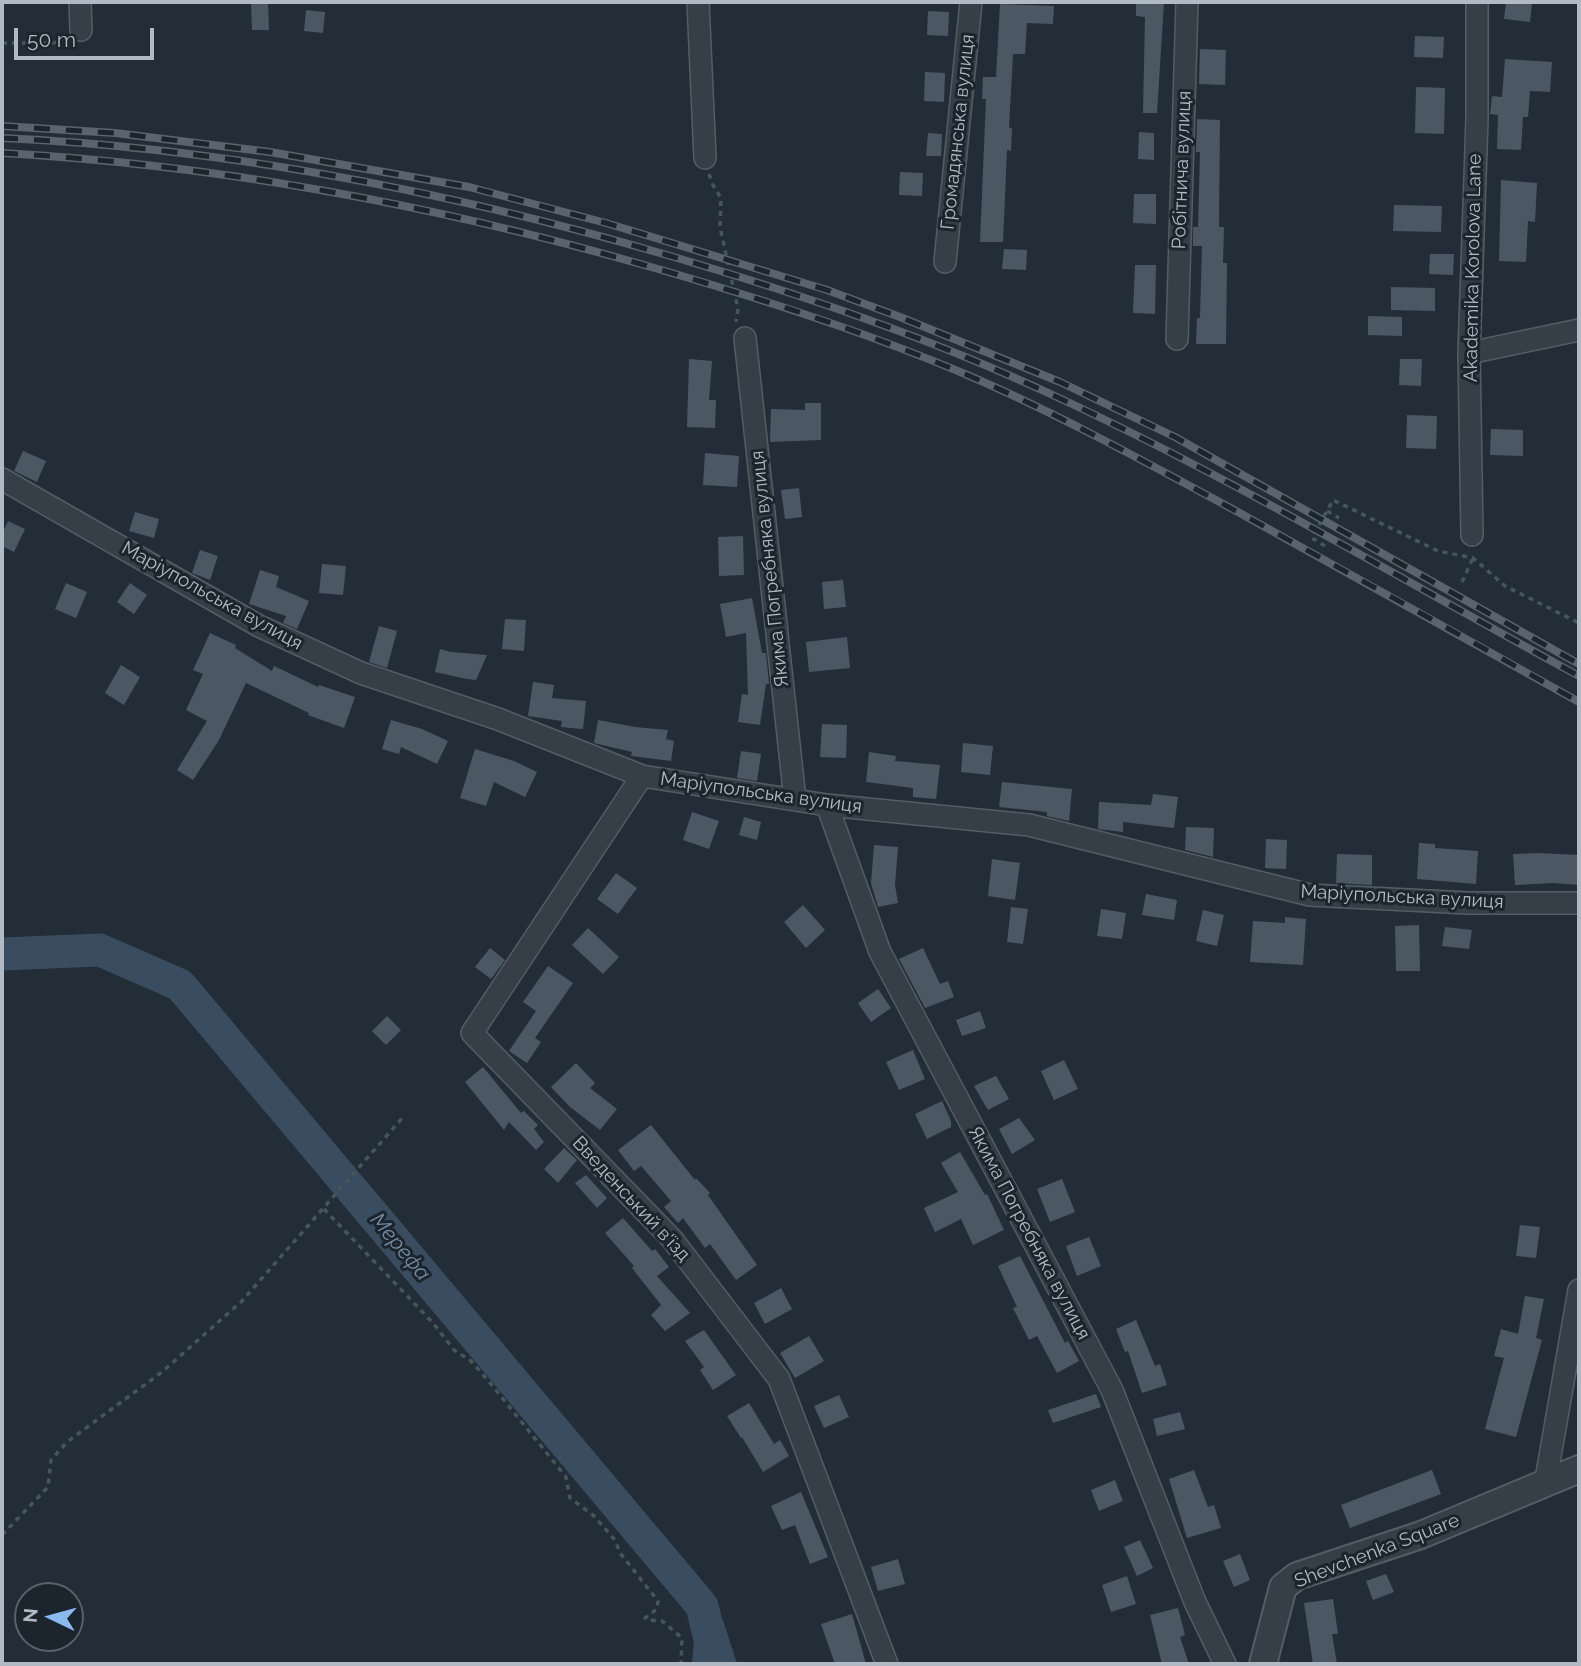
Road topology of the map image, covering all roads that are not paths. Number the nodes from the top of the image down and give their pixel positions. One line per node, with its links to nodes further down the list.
1 (80, 2): 6 (street)
2 (698, 2): 7 (street)
3 (971, 2): 8 (street, Громадянська вулиця)
4 (1187, 2): 11 (street, Робітнича вулиця)
5 (1477, 2): 12 (street, Akademika Korolova Lane)
6 (81, 30)
7 (705, 158)
8 (945, 262)
9 (1579, 330): 12 (street)
10 (745, 338): 16 (street, Якима Погребняка вулиця)
11 (1177, 339)
12 (1469, 353): 14 (street, Akademika Korolova Lane)
13 (2, 479): 15 (street, Маріупольська вулиця)
14 (1472, 535)
15 (642, 775): 16 (street, Маріупольська вулиця); 22 (street, Введенський в'їзд)
16 (795, 800): 17 (street, Маріупольська вулиця)
17 (827, 805): 18 (street, Маріупольська вулиця); 23 (street, Якима Погребняка вулиця)
18 (1579, 903)
19 (1579, 1290): 21 (street)
20 (1579, 1469): 21 (street, Shevchenka Square)
21 (1545, 1485): 24 (street, Shevchenka Square)
22 (887, 1664)
23 (1225, 1664)
24 (1263, 1664)

